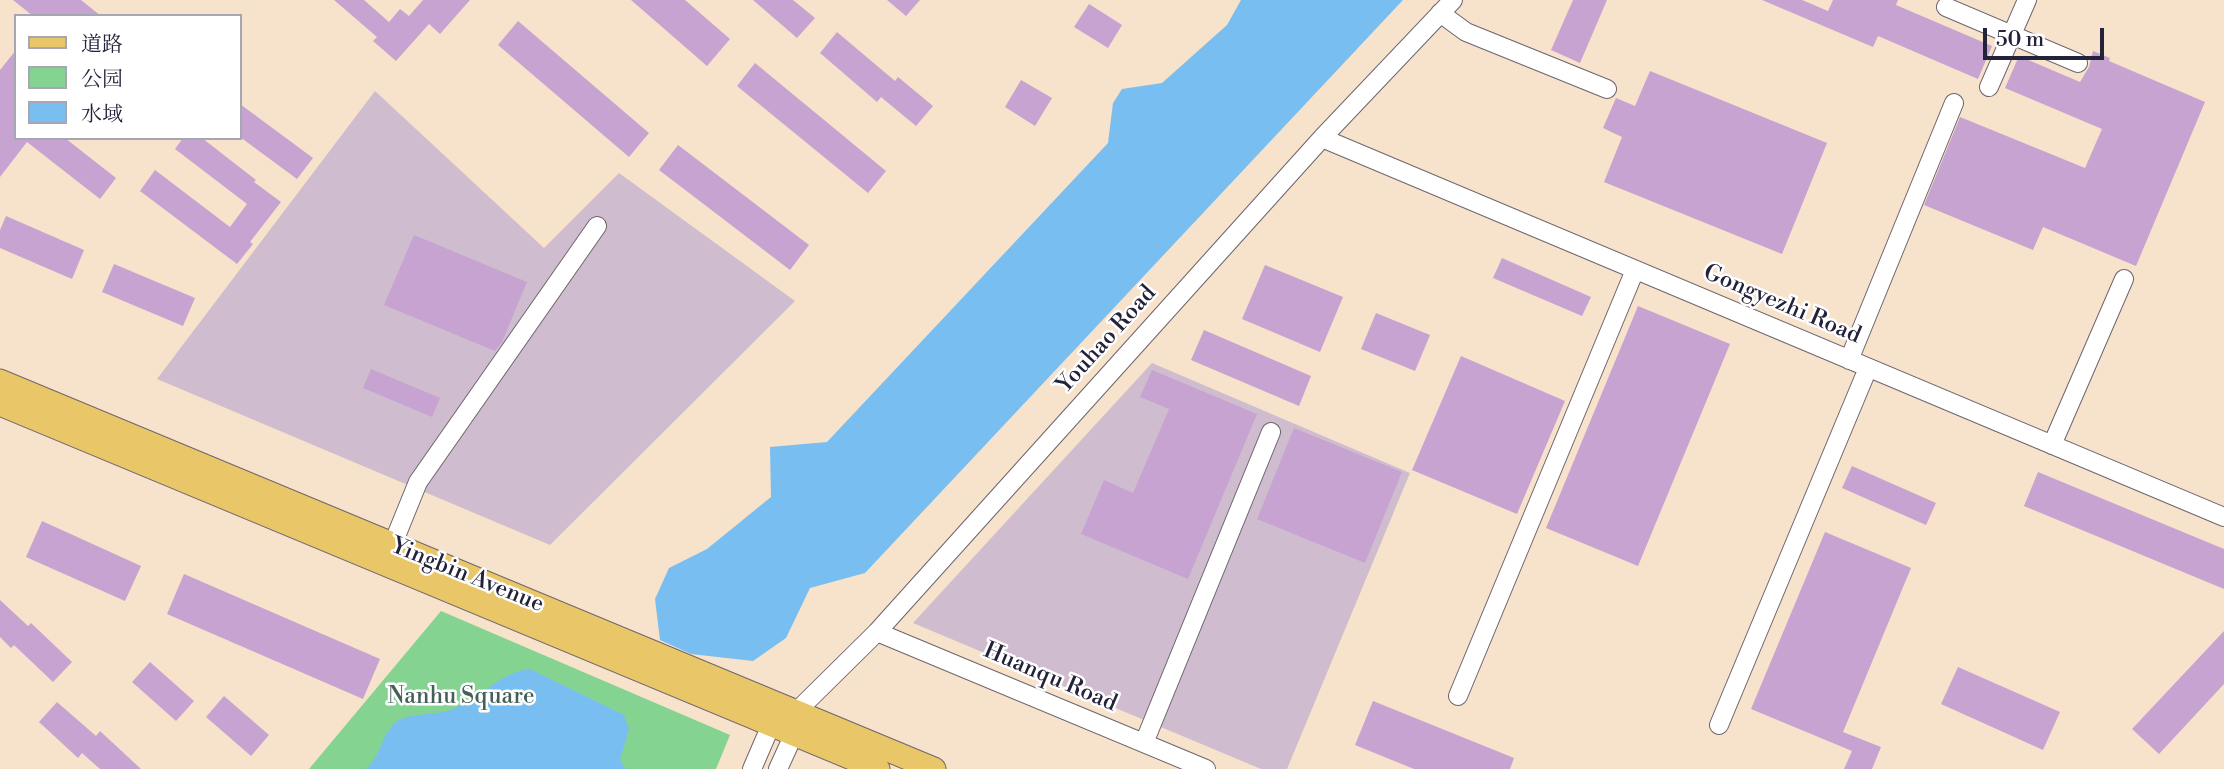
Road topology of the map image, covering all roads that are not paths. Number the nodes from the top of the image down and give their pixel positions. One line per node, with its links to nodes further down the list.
1 (1453, 0): 4 (street, Youhao Road)
2 (2026, 0): 5 (street)
3 (1946, 7): 5 (street)
4 (1440, 13): 8 (street); 10 (street, Youhao Road)
5 (2011, 35): 6 (street); 7 (street)
6 (2078, 63)
7 (1989, 87)
8 (1607, 89)
9 (1954, 103): 14 (street)
10 (1322, 138): 12 (street, Gongyezhi Road); 22 (street, Youhao Road)
11 (597, 226): 21 (street)
12 (1636, 270): 14 (street, Gongyezhi Road); 23 (street)
13 (2124, 279): 19 (street)
14 (1849, 359): 15 (street, Gongyezhi Road)
15 (1868, 368): 19 (street, Gongyezhi Road); 26 (street)
16 (0, 381): 21 (main road, Yingbin Avenue)
17 (0, 404): 25 (main road, Yingbin Avenue)
18 (1271, 432): 28 (street)
19 (2052, 445): 20 (street, Gongyezhi Road)
20 (2224, 517)
21 (392, 546): 24 (main road, Yingbin Avenue)
22 (877, 632): 24 (street, Youhao Road); 28 (street, Huanqu Road)
23 (1458, 696)
24 (797, 711): 25 (street, Youhao Road); 27 (street); 32 (main road, Yingbin Avenue)
25 (771, 725): 27 (main road, Yingbin Avenue); 29 (street)
26 (1719, 725)
27 (794, 734): 30 (street); 31 (main road, Yingbin Avenue)
28 (1144, 743): 33 (street, Huanqu Road)
29 (752, 769)
30 (778, 769)
31 (878, 769)
32 (934, 769)
33 (1206, 769)

